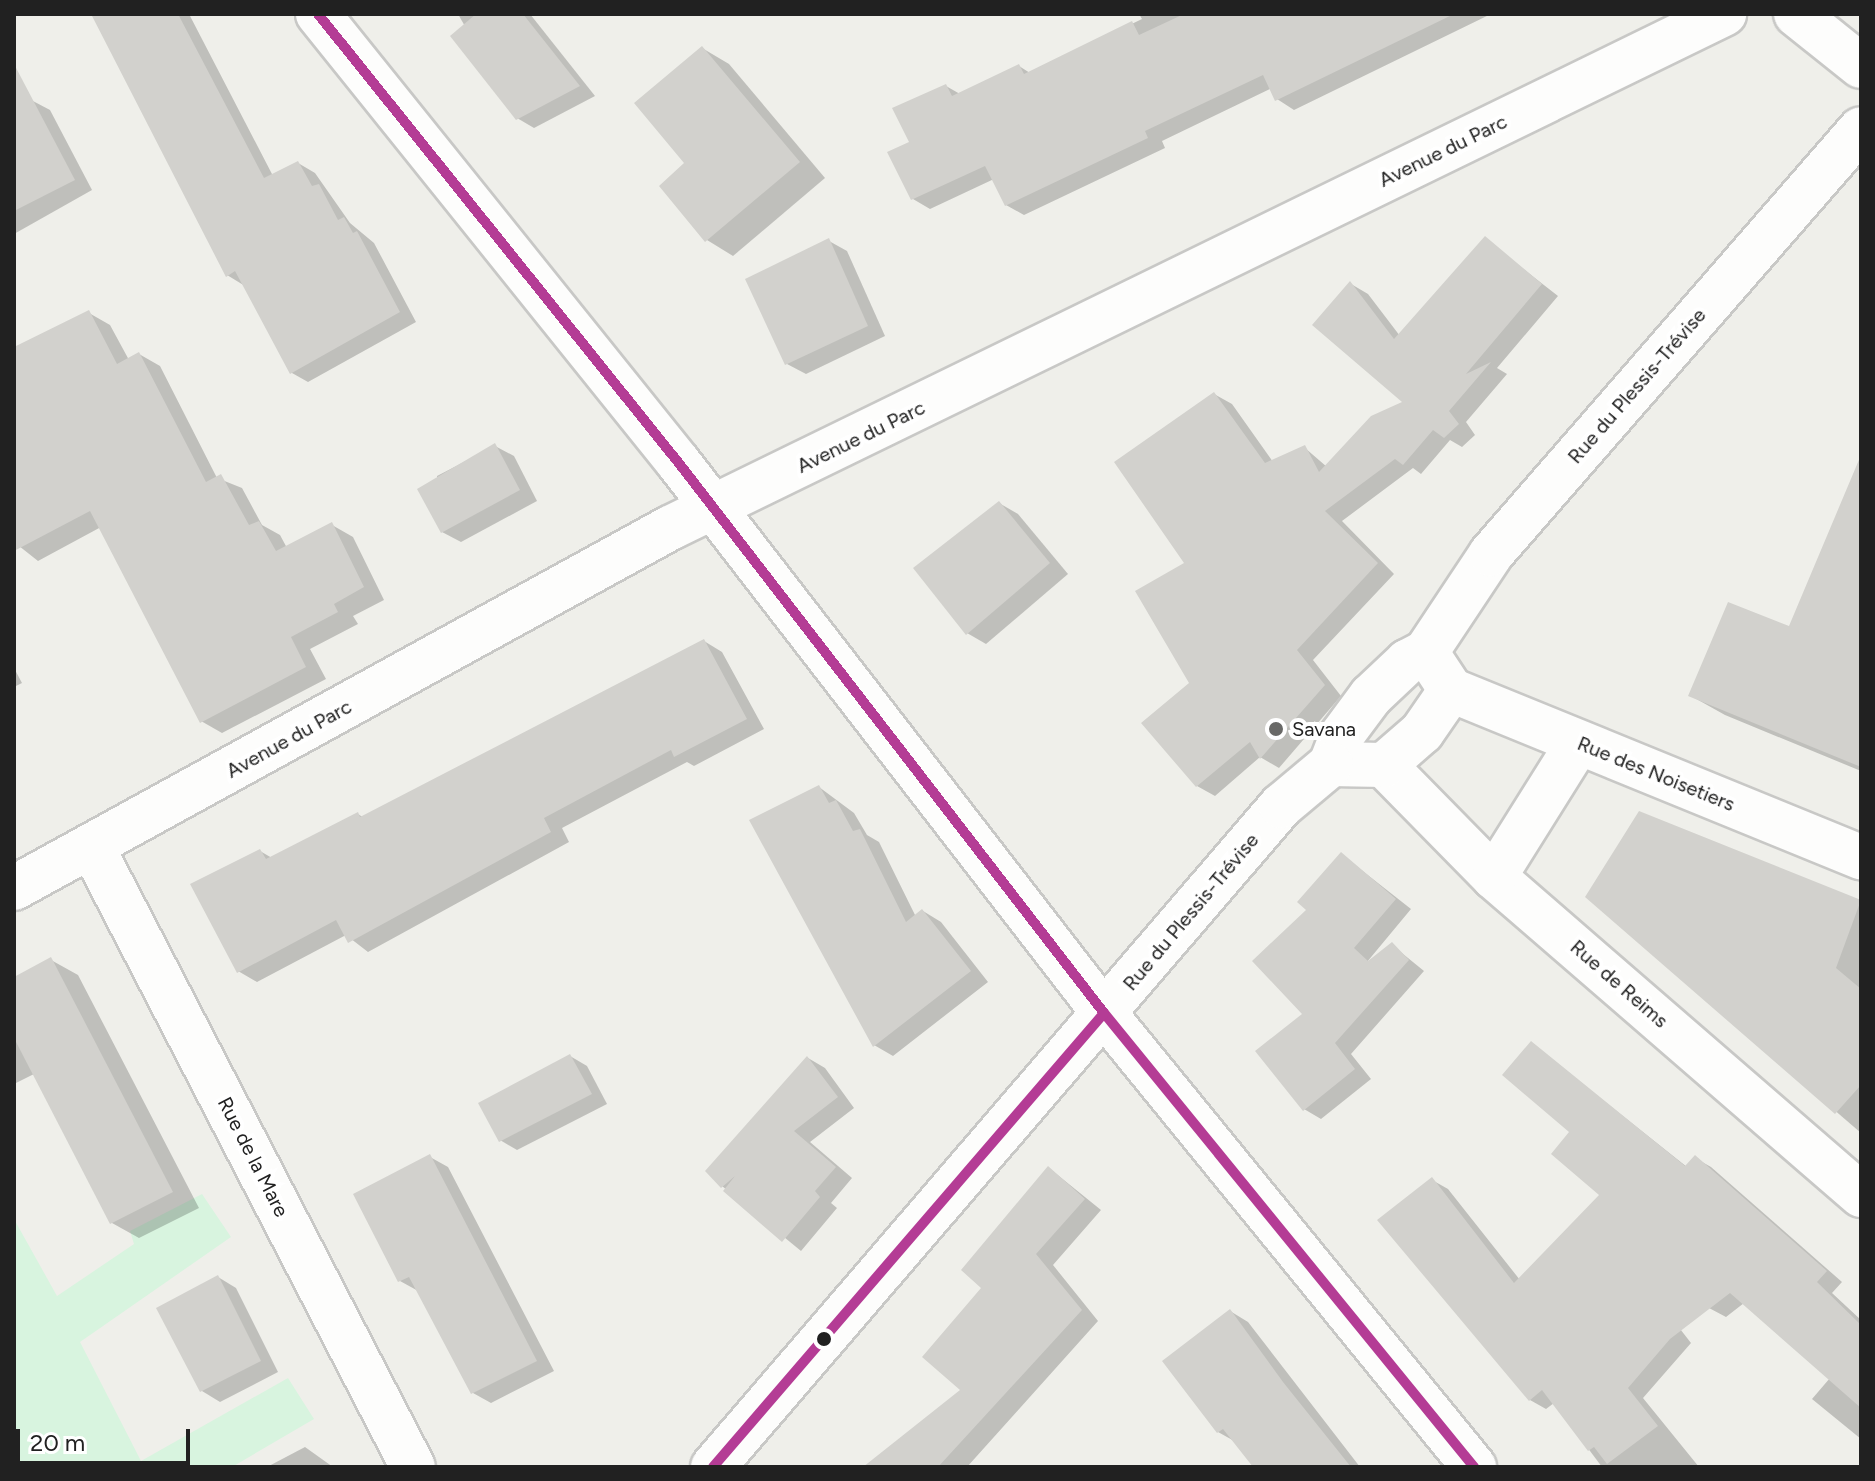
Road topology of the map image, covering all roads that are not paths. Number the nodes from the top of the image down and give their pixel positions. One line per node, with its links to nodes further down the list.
1 (318, 14): 6 (street)
2 (1724, 14): 6 (street, Avenue du Parc)
3 (1796, 14): 4 (street)
4 (1861, 66)
5 (1861, 129): 7 (street, Rue du Plessis-Trévise)
6 (711, 509): 12 (street, Avenue du Parc); 16 (street)
7 (1426, 652): 8 (street); 10 (street, Rue du Plessis-Trévise)
8 (1451, 690): 9 (street, Rue des Noisetiers); 11 (street)
9 (1578, 743): 13 (street, Rue des Noisetiers); 14 (street)
10 (1331, 764): 11 (street); 16 (street, Rue du Plessis-Trévise)
11 (1384, 765): 14 (street, Rue de Reims)
12 (92, 847): 15 (street, Avenue du Parc); 18 (street, Rue de la Mare)
13 (1861, 857)
14 (1494, 877): 17 (street, Rue de Reims)
15 (14, 888)
16 (1104, 1013): 19 (street, Rue du Plessis-Trévise); 20 (street)
17 (1861, 1195)
18 (413, 1467)
19 (713, 1467)
20 (1474, 1467)

